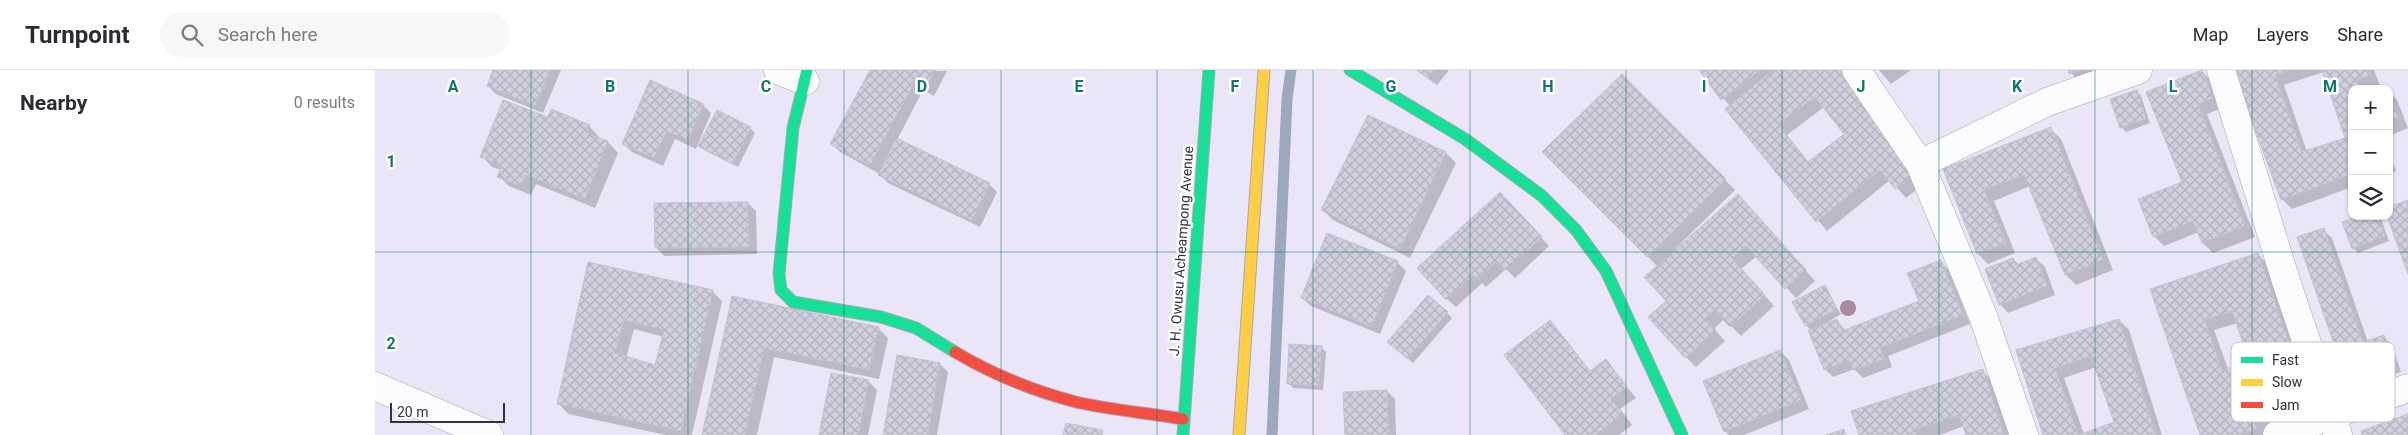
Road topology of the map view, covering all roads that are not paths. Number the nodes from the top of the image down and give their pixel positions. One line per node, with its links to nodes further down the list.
1 (778, 70): 8 (street)
2 (1209, 70): 14 (street, J. H. Owusu Acheampong Avenue)
3 (1265, 70): 18 (street)
4 (1350, 70): 19 (street)
5 (1856, 70): 9 (street)
6 (2138, 70): 9 (street)
7 (2221, 70): 10 (street)
8 (806, 76): 14 (street)
9 (1921, 164): 20 (street)
10 (2308, 342)
11 (375, 386): 16 (street)
12 (2408, 388): 13 (street)
13 (2395, 394)
14 (1183, 419): 17 (street, J. H. Owusu Acheampong Avenue)
15 (2334, 425): 21 (street)
16 (489, 435)
17 (1183, 435)
18 (1239, 435)
19 (1682, 435)
20 (2024, 435)
21 (2277, 435)

